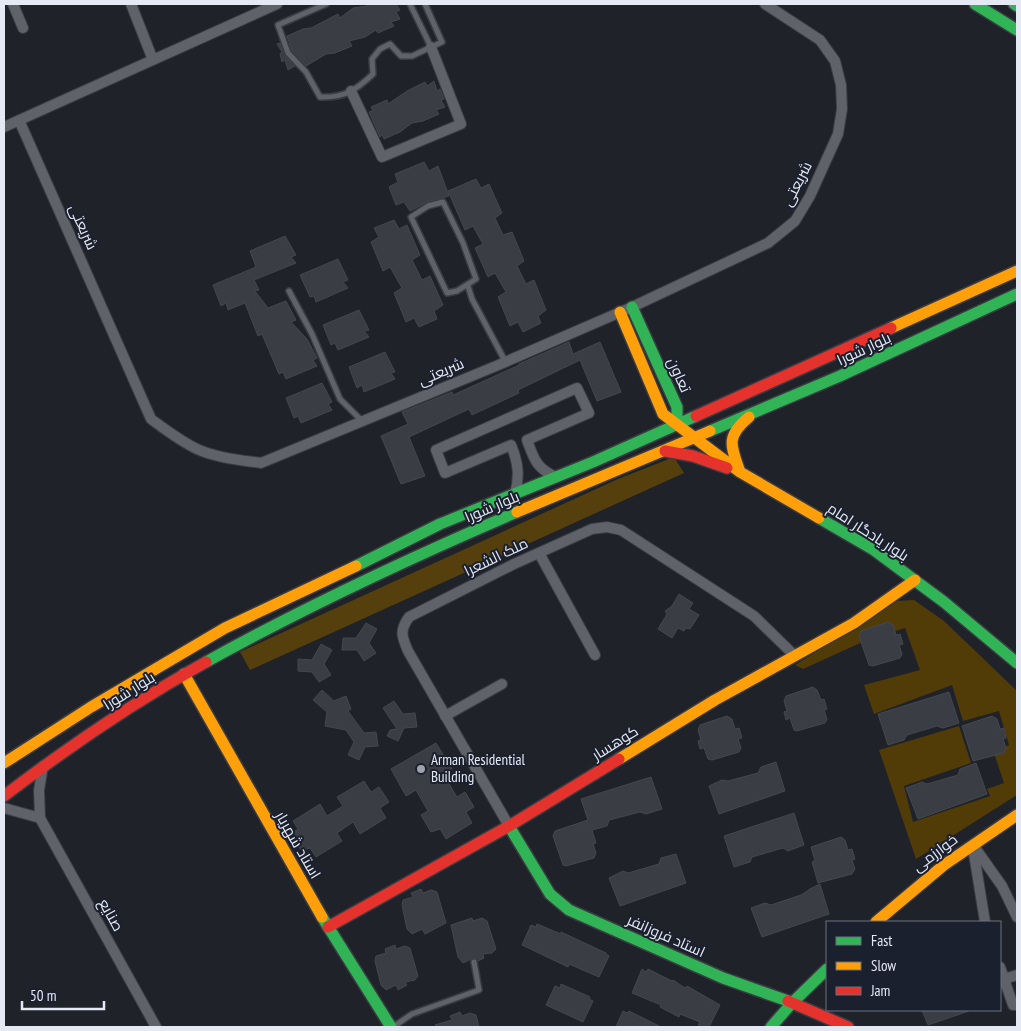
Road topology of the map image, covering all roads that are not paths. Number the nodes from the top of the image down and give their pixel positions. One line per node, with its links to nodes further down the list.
1 (13, 4): 11 (street)
2 (131, 4): 14 (street)
3 (277, 4): 14 (street)
4 (326, 4): 15 (lane)
5 (410, 4): 13 (lane)
6 (425, 4): 13 (lane)
7 (765, 4): 22 (street, شریعتی)
8 (975, 4): 12 (street)
9 (1014, 4): 10 (street)
10 (1017, 6)
11 (24, 28)
12 (1017, 30)
13 (430, 47): 15 (lane); 15 (street)
14 (153, 60): 16 (street)
15 (352, 91)
16 (19, 120): 17 (street); 26 (street, شریعتی)
17 (4, 127)
18 (1017, 271): 27 (street, بلوار شورا)
19 (468, 286): 19 (lane); 24 (lane)
20 (289, 291): 26 (lane)
21 (1017, 294): 25 (street, بلوار شورا)
22 (632, 307): 23 (street, شریعتی); 27 (street, تعاون)
23 (620, 312): 24 (street, شریعتی); 27 (street, تعاون)
24 (506, 362): 26 (street, شریعتی)
25 (755, 412): 28 (street, بلوار شورا); 32 (street)
26 (362, 422)
27 (676, 424): 28 (street, بلوار یادگار امام); 33 (street, بلوار شورا)
28 (694, 438): 31 (street, بلوار شورا); 32 (street, بلوار یادگار امام)
29 (527, 440): 30 (street); 30 (street); 33 (street)
30 (511, 445): 34 (street)
31 (665, 451): 32 (street); 40 (street, بلوار شورا)
32 (740, 472): 36 (street, بلوار یادگار امام)
33 (556, 477): 34 (street, بلوار شورا)
34 (515, 494): 43 (street, بلوار شورا)
35 (539, 553): 37 (street); 38 (street, ملک الشعرا); 42 (street, ملک الشعرا)
36 (915, 580): 38 (street, کوهسار); 39 (street, بلوار یادگار امام)
37 (595, 655)
38 (795, 656): 49 (street, کوهسار)
39 (1017, 664)
40 (184, 674): 44 (street, بلوار شورا); 54 (street, استاد شهریار)
41 (502, 684): 42 (street)
42 (446, 716): 49 (street, ملک الشعرا)
43 (4, 763)
44 (43, 766): 45 (street, بلوار شورا); 48 (street)
45 (4, 796)
46 (4, 808): 48 (street)
47 (1017, 815): 50 (street, خوارزمی)
48 (40, 818): 62 (street, صنایع)
49 (509, 826): 54 (street, کوهسار); 60 (street, استاد فروزانفر)
50 (972, 845): 51 (street); 52 (street, خوارزمی); 53 (street)
51 (1017, 917)
52 (877, 921)
53 (984, 921)
54 (328, 927): 63 (street, استاد شهریار)
55 (474, 962): 63 (lane)
56 (826, 970): 60 (street)
57 (1001, 970): 59 (street)
58 (1017, 975): 59 (street)
59 (1004, 979): 61 (street)
60 (792, 1003): 64 (street); 65 (street, استاد فروزانفر)
61 (1017, 1005)
62 (156, 1027)
63 (392, 1027)
64 (771, 1027)
65 (848, 1027)

